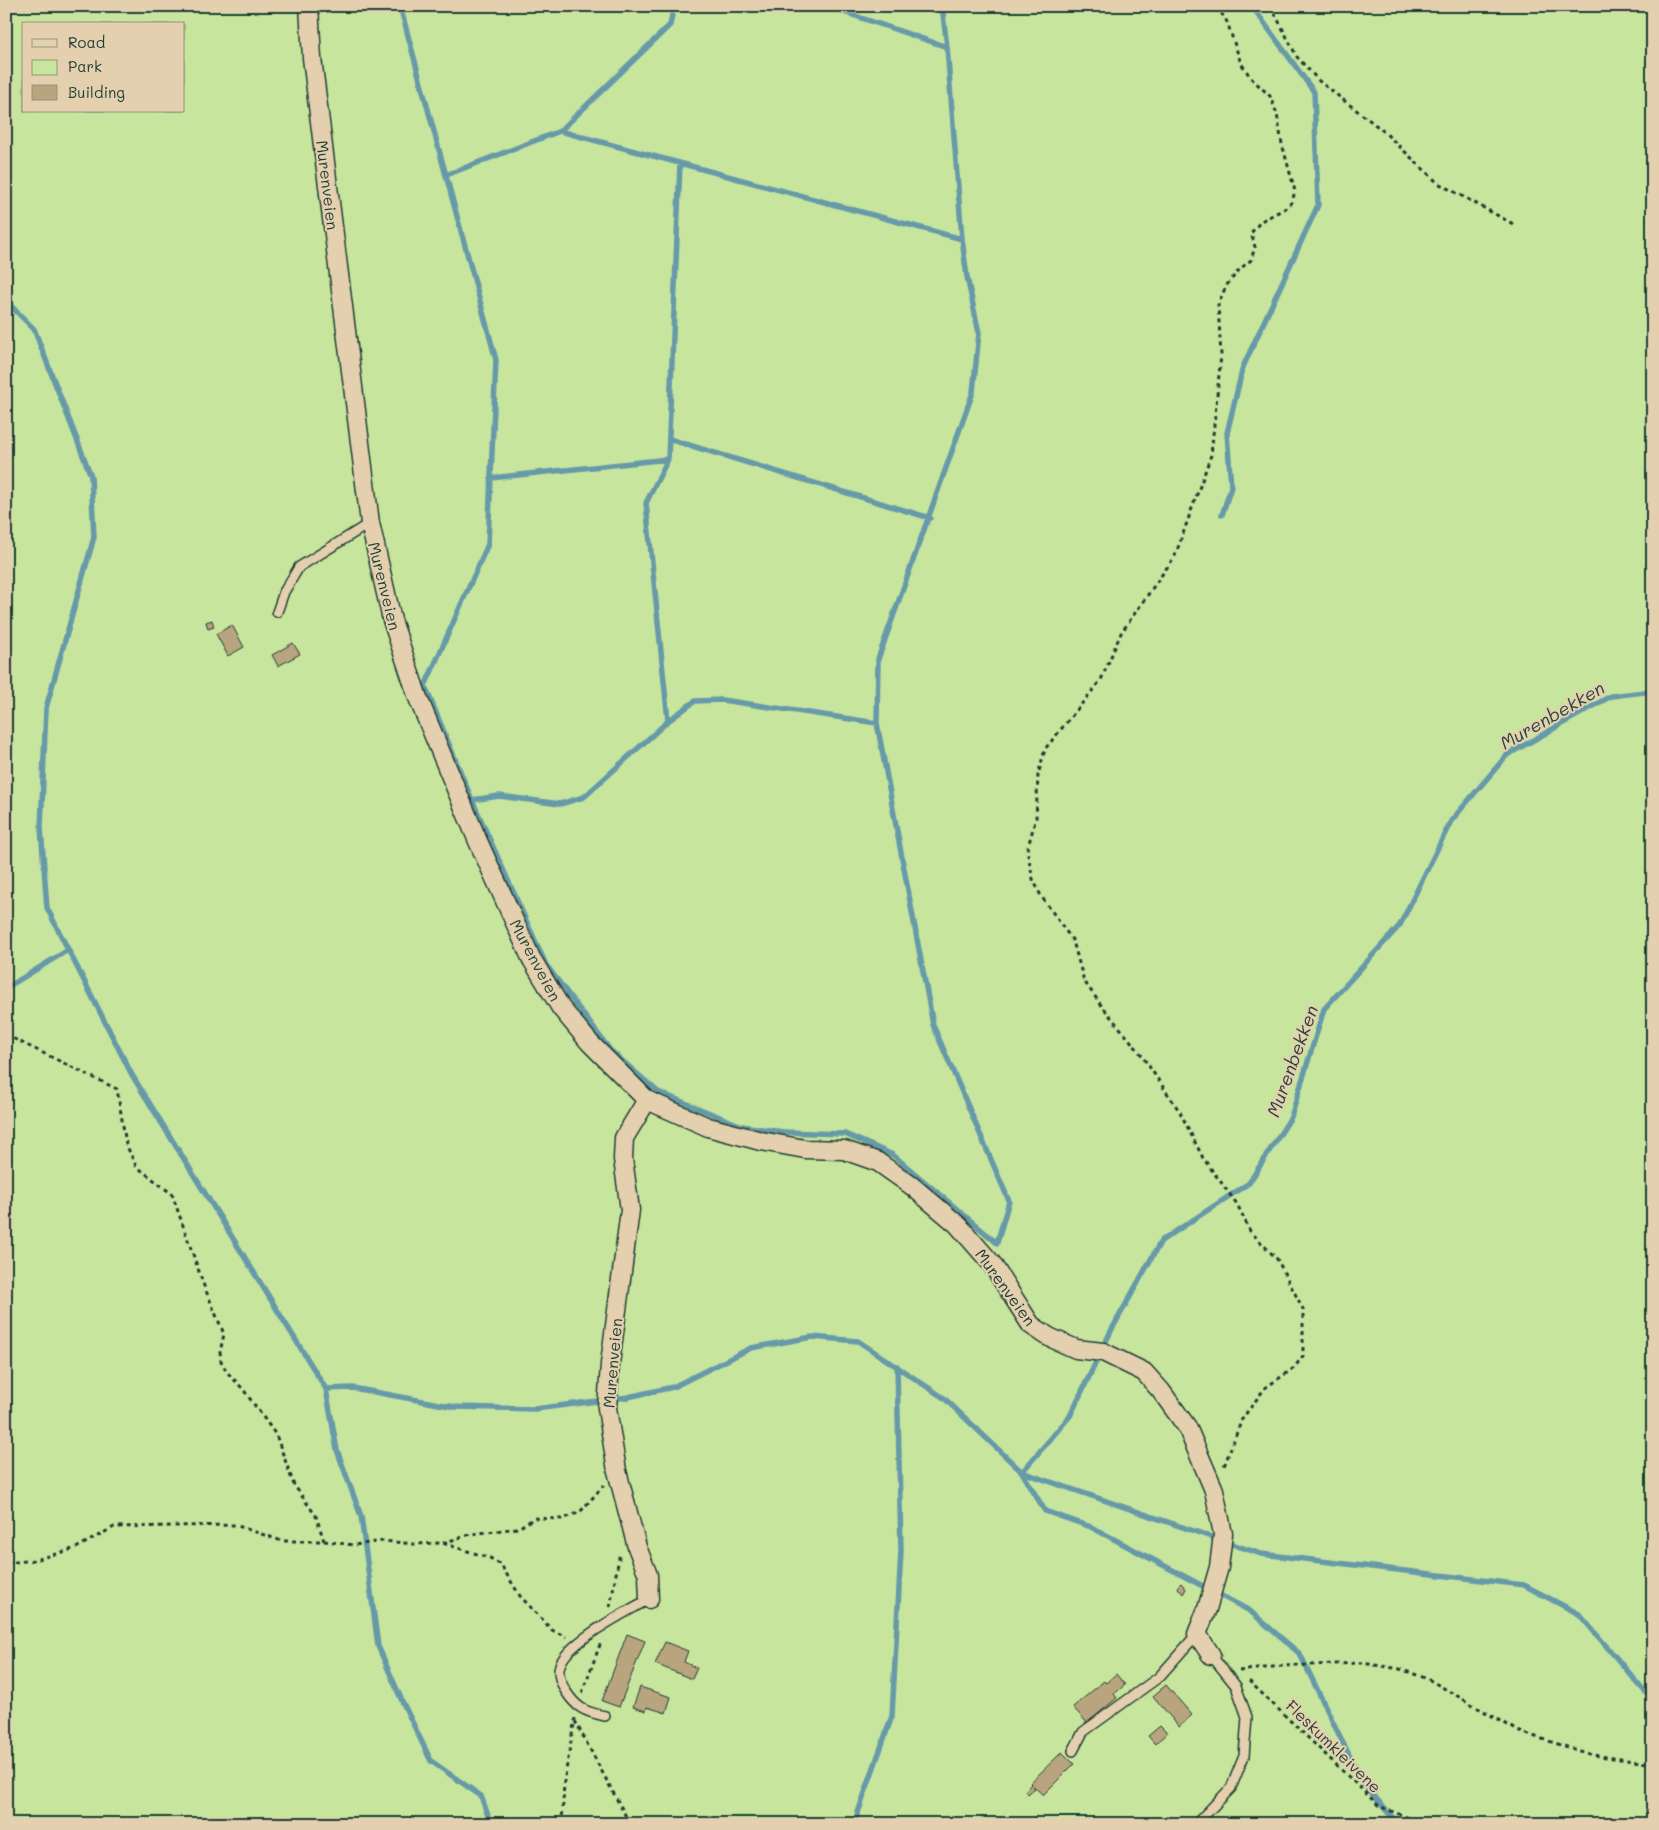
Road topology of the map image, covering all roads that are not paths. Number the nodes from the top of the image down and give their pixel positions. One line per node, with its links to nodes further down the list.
1 (309, 6): 2 (street, Murenveien)
2 (370, 523): 3 (lane); 4 (street, Murenveien)
3 (277, 612)
4 (647, 1100): 5 (street, Murenveien); 6 (street, Murenveien)
5 (649, 1599): 8 (lane)
6 (1197, 1634): 7 (street); 9 (lane)
7 (1211, 1655): 10 (lane)
8 (605, 1716)
9 (1073, 1751)
10 (1196, 1824)

